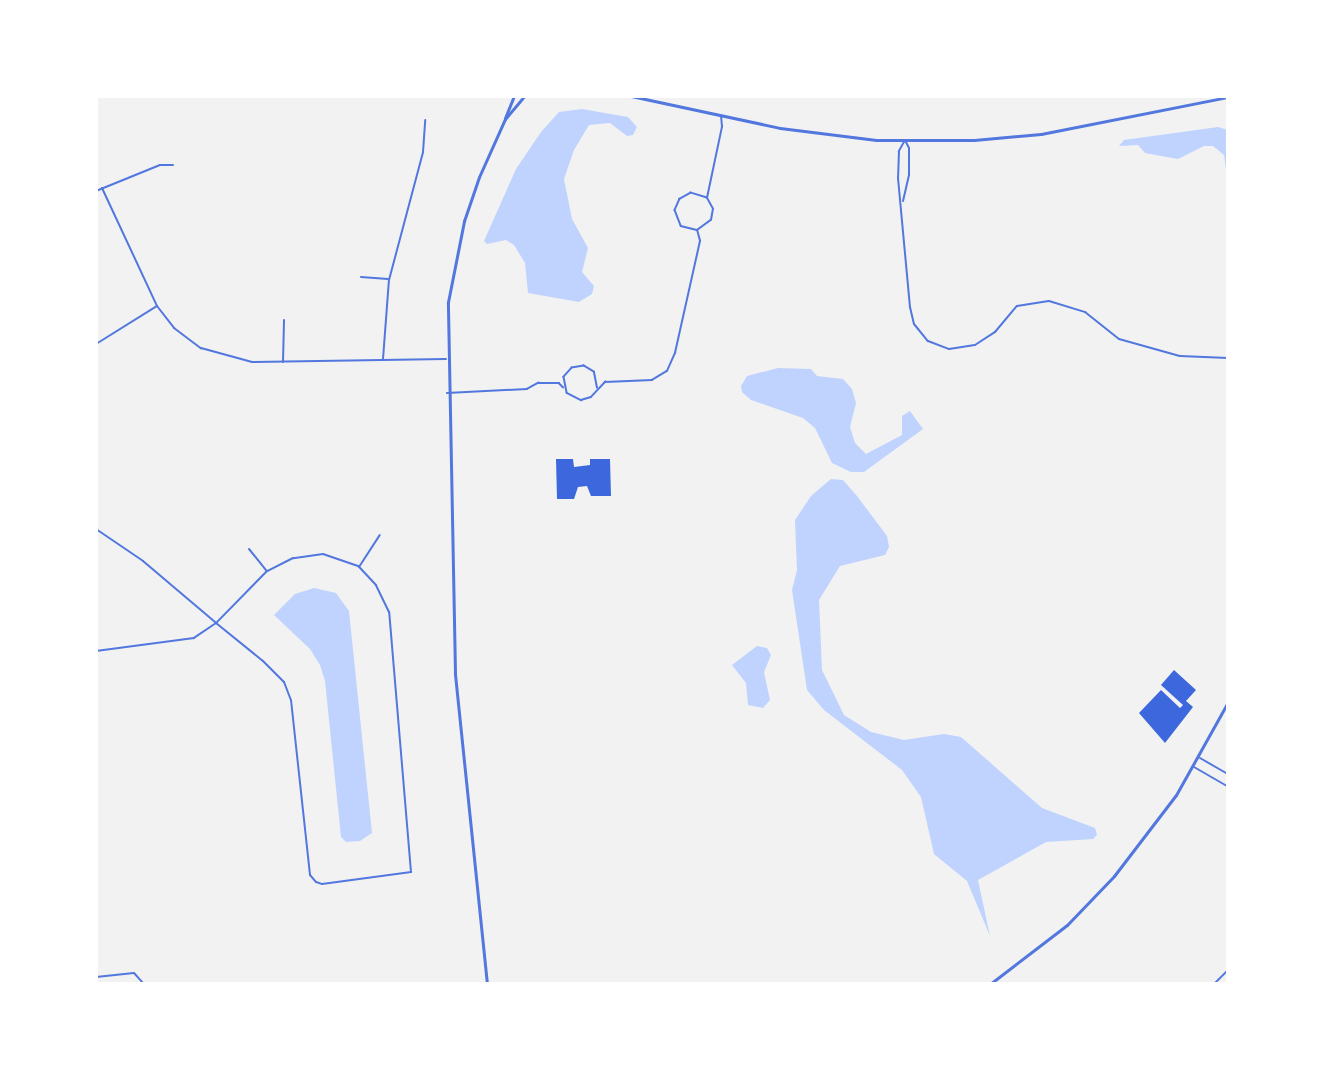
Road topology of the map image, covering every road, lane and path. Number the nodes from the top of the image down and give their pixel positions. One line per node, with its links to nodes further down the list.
1 (514, 96): 6 (street)
2 (524, 96): 6 (street)
3 (631, 96): 5 (street)
4 (1228, 97): 8 (street)
5 (721, 116): 8 (street); 12 (lane)
6 (505, 119): 21 (street)
7 (425, 120): 16 (street)
8 (905, 140): 13 (street); 13 (street)
9 (173, 165): 10 (street)
10 (102, 188): 11 (street); 17 (street)
11 (96, 191)
12 (707, 198): 14 (lane); 14 (lane)
13 (903, 201): 20 (street)
14 (697, 230): 25 (lane)
15 (361, 277): 16 (street)
16 (389, 280): 22 (street)
17 (157, 306): 19 (street); 23 (street)
18 (284, 320): 23 (street)
19 (96, 344)
20 (1228, 358)
21 (447, 359): 22 (street); 26 (street)
22 (383, 360): 23 (street)
23 (283, 362)
24 (564, 388): 25 (lane); 25 (lane); 26 (lane)
25 (597, 388)
26 (447, 393): 42 (street)
27 (96, 529): 32 (street)
28 (380, 535): 30 (street)
29 (249, 549): 31 (street)
30 (359, 567): 31 (street); 32 (street)
31 (267, 571): 32 (street)
32 (216, 623): 33 (street)
33 (96, 651)
34 (1228, 702): 35 (street)
35 (1200, 758): 36 (street); 37 (street)
36 (1194, 767): 38 (street); 43 (street)
37 (1228, 774)
38 (1228, 787)
39 (1228, 970): 44 (street)
40 (96, 977): 41 (street)
41 (144, 984)
42 (487, 984)
43 (990, 984)
44 (1214, 984)

